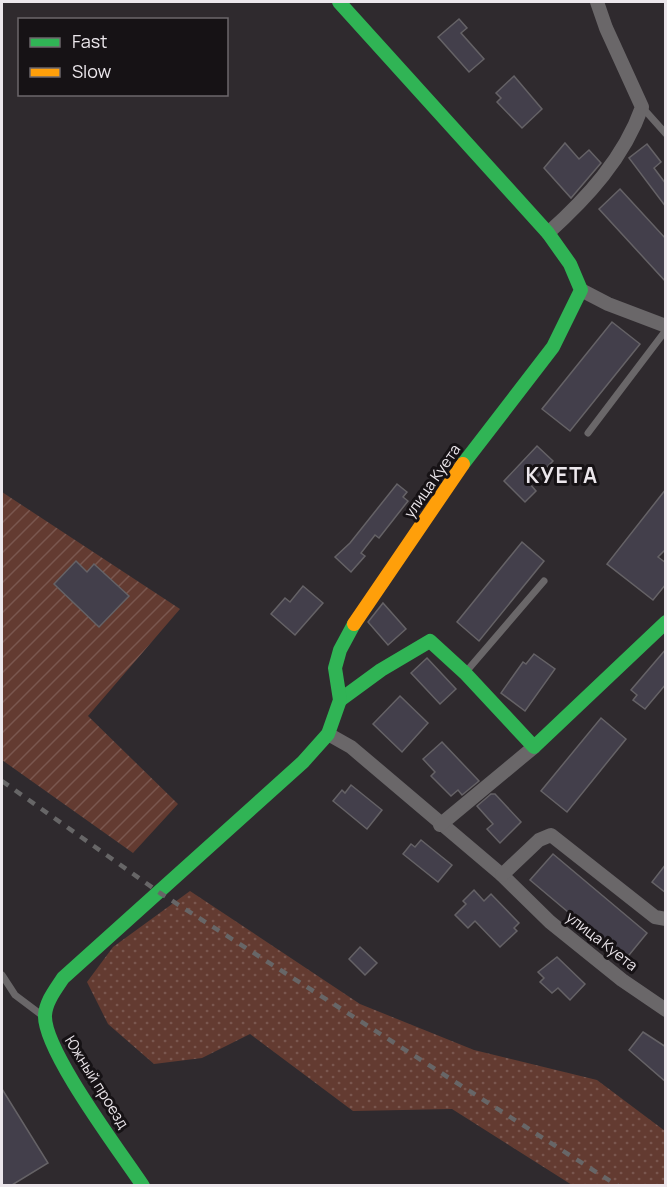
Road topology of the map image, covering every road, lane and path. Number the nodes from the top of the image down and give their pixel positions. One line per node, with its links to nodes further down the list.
1 (339, 2): 5 (street)
2 (597, 2): 3 (street)
3 (642, 107): 4 (lane); 5 (street)
4 (666, 134)
5 (548, 233): 6 (street)
6 (581, 290): 7 (street); 12 (street, улица Куета)
7 (666, 328): 8 (lane)
8 (588, 433)
9 (544, 581): 11 (lane)
10 (666, 622): 14 (street)
11 (465, 673): 12 (street); 14 (street)
12 (340, 700): 13 (street, улица Куета)
13 (328, 734): 15 (street, улица Куета); 20 (street, улица Куета)
14 (534, 747): 15 (street)
15 (440, 825): 16 (street, улица Куета)
16 (502, 875): 17 (street); 19 (street, улица Куета)
17 (666, 920)
18 (2, 975): 20 (lane)
19 (666, 1010)
20 (45, 1018): 21 (street, Южный проезд)
21 (143, 1185)

